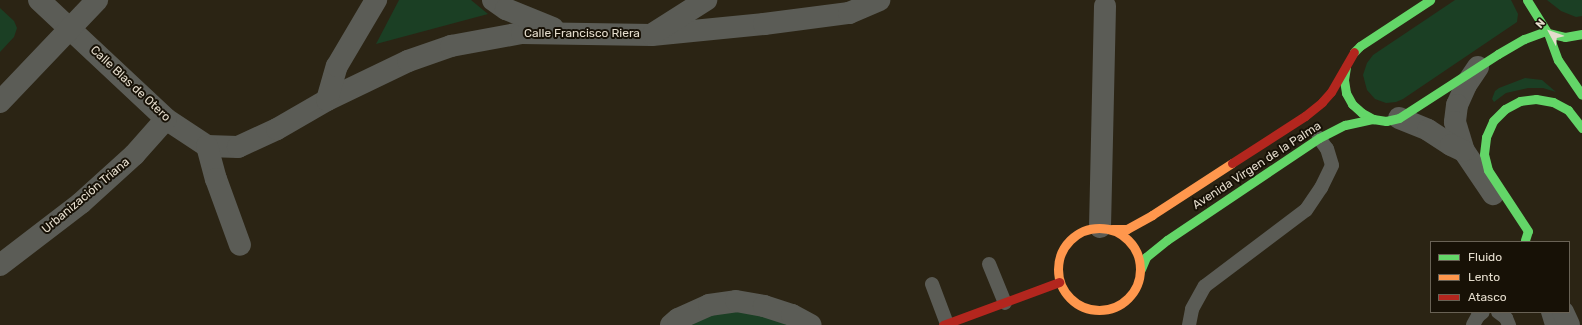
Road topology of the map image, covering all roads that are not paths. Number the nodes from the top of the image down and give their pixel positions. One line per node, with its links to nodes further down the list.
1 (39, 0): 11 (street, Calle Blas de Otero)
2 (97, 0): 11 (street)
3 (376, 0): 19 (street)
4 (493, 0): 14 (street)
5 (706, 0): 15 (street)
6 (831, 0): 9 (street)
7 (1430, 0): 16 (main road, Avenida Virgen de la Palma)
8 (1527, 0): 12 (main road)
9 (877, 1): 15 (street, Calle Francisco Riera)
10 (1105, 6): 28 (street)
11 (70, 29): 20 (street); 22 (street, Calle Blas de Otero)
12 (1547, 32): 13 (main road); 17 (main road, Avenida Virgen de la Palma); 18 (main road)
13 (1582, 34)
14 (569, 35): 15 (street, Calle Francisco Riera); 19 (street, Calle Francisco Riera)
15 (652, 35)
16 (1346, 67): 23 (main road); 28 (main road, Avenida Virgen de la Palma)
17 (1478, 67): 21 (main road, Avenida Virgen de la Palma); 27 (street)
18 (1582, 94)
19 (327, 100): 26 (street, Calle Francisco Riera)
20 (0, 102)
21 (1399, 118): 23 (main road, Avenida Virgen de la Palma); 27 (street)
22 (166, 119): 26 (street, Calle Blas de Otero); 32 (street, Urbanización Triana)
23 (1373, 119): 25 (main road, Avenida Virgen de la Palma)
24 (1582, 128): 29 (main road)
25 (1319, 138): 33 (main road, Avenida Virgen de la Palma); 44 (lane)
26 (207, 146): 30 (street)
27 (1464, 151): 29 (street)
28 (1106, 228): 33 (main road); 34 (main road)
29 (1525, 241)
30 (240, 244)
31 (989, 264): 36 (lane)
32 (0, 265)
33 (1141, 269): 34 (main road)
34 (1059, 282): 36 (main road)
35 (932, 284): 41 (lane)
36 (1005, 303): 41 (main road)
37 (1482, 313): 45 (lane)
38 (1499, 313): 46 (lane)
39 (1548, 313): 47 (lane)
40 (1563, 313): 48 (street)
41 (945, 324)
42 (670, 325): 43 (street)
43 (811, 325)
44 (1189, 325)
45 (1473, 325)
46 (1509, 325)
47 (1552, 325)
48 (1569, 325)

